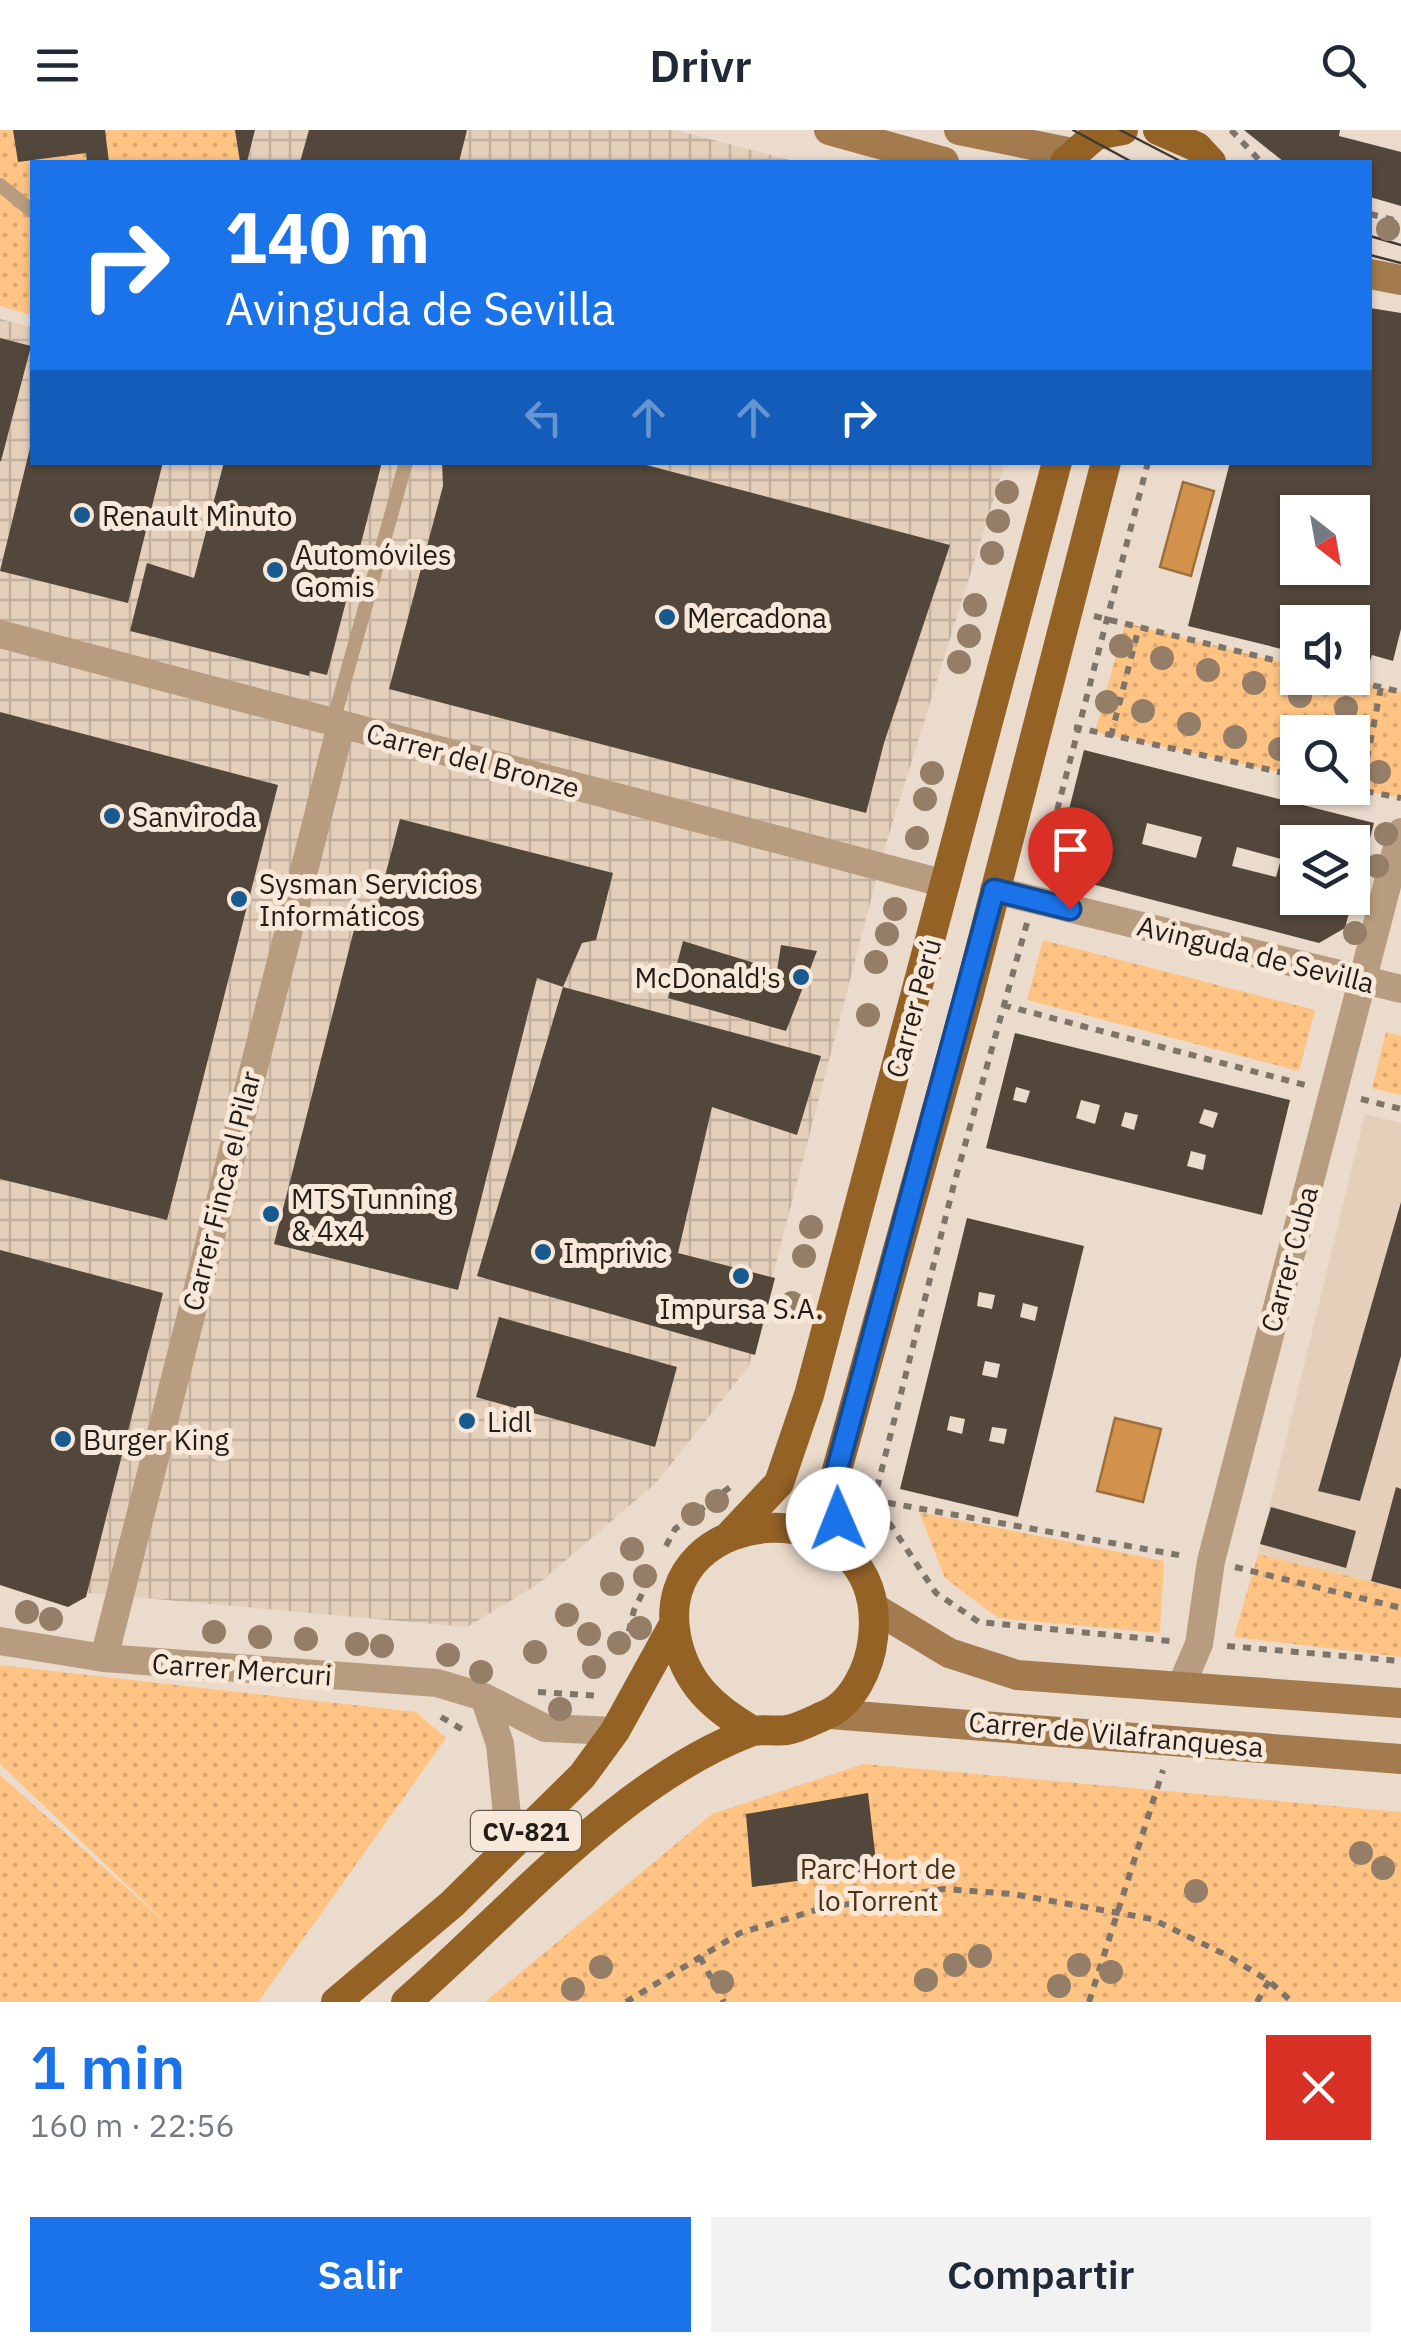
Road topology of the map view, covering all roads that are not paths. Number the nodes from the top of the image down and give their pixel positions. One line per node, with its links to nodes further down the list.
1 (829, 130): 6 (main road)
2 (959, 130): 4 (main road)
3 (1158, 130): 5 (main road)
4 (1091, 142)
5 (1200, 147)
6 (937, 160)
7 (0, 185): 8 (lane)
8 (30, 209)
9 (1372, 274): 10 (main road)
10 (1401, 280)
11 (405, 465): 15 (lane)
12 (1056, 465): 17 (main road, Carrer Perú / CV-821)
13 (1105, 465): 18 (main road, Carrer Perú)
14 (0, 634): 15 (street, Carrer del Bronze)
15 (337, 724): 17 (street, Carrer del Bronze); 26 (street, Carrer Finca el Pilar)
16 (1401, 832): 19 (street, Carrer Cuba)
17 (946, 884): 21 (main road, Carrer Perú / CV-821)
18 (994, 890): 19 (street, Avinguda de Sevilla); 22 (main road, Carrer Perú)
19 (1362, 980): 20 (street, Avinguda de Sevilla); 27 (street, Carrer Cuba)
20 (1401, 989)
21 (731, 1534): 22 (main road, CV-821); 24 (main road, CV-821)
22 (844, 1550): 23 (main road)
23 (876, 1609): 27 (main road, Carrer de Vilafranquesa); 30 (main road)
24 (674, 1624): 31 (main road, CV-821); 32 (main road, CV-821)
25 (0, 1640): 26 (street, Carrer Mercuri)
26 (104, 1658): 28 (street, Carrer Mercuri)
27 (1181, 1686): 29 (main road, Carrer de Vilafranquesa)
28 (484, 1697): 31 (street, Carrer Mercuri); 34 (street)
29 (1401, 1703)
30 (830, 1714): 32 (main road, CV-821); 33 (main road, Carrer de Vilafranquesa / CV-821)
31 (614, 1731): 34 (main road, CV-821)
32 (753, 1731): 36 (main road, CV-821)
33 (1401, 1759)
34 (510, 1846): 35 (main road, CV-821)
35 (336, 2002)
36 (406, 2002)

